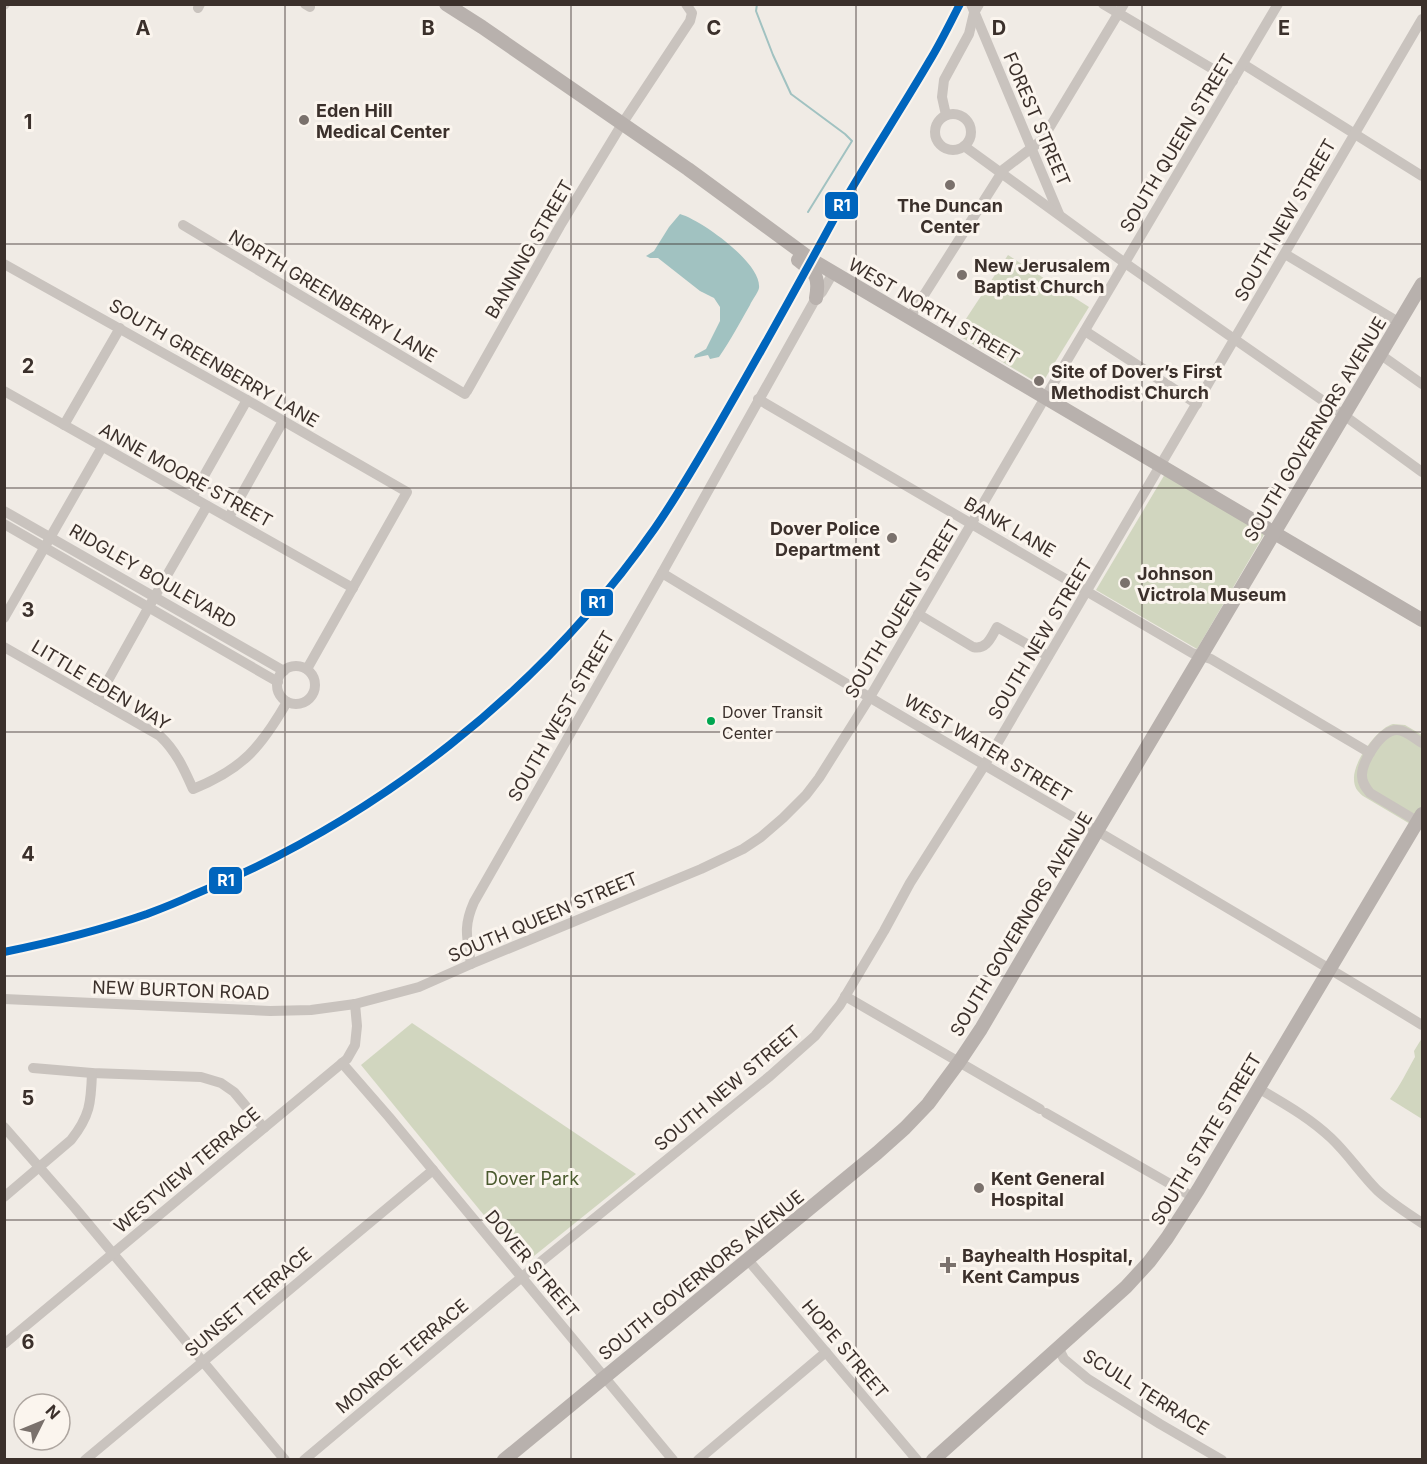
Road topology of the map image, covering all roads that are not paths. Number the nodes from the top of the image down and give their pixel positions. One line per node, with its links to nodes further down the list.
1 (446, 4): 11 (main road, WEST NORTH STREET)
2 (1103, 4): 6 (street)
3 (1278, 4): 8 (street, SOUTH QUEEN STREET)
4 (975, 7): 10 (street); 14 (street, FOREST STREET)
5 (689, 9): 11 (street, BANNING STREET)
6 (1122, 9): 9 (street); 14 (street)
7 (1422, 19): 12 (street, SOUTH NEW STREET)
8 (1243, 64): 9 (street, SOUTH QUEEN STREET); 12 (street)
9 (1233, 81): 21 (street, SOUTH QUEEN STREET)
10 (946, 115): 13 (street); 13 (street)
11 (622, 124): 17 (main road, WEST NORTH STREET); 34 (street, BANNING STREET)
12 (1354, 134): 16 (street); 20 (street, SOUTH NEW STREET)
13 (964, 146): 15 (street)
14 (1030, 148): 15 (street); 18 (street, FOREST STREET)
15 (1000, 174): 18 (street); 26 (street)
16 (1422, 176)
17 (745, 212): 23 (main road, WEST NORTH STREET); 25 (main road)
18 (1059, 214): 21 (street)
19 (183, 225): 34 (street, NORTH GREENBERRY LANE)
20 (1285, 254): 27 (street); 30 (street, SOUTH NEW STREET)
21 (1125, 263): 29 (street, SOUTH QUEEN STREET); 30 (street)
22 (4, 264): 28 (street, SOUTH GREENBERRY LANE)
23 (833, 273): 25 (street, SOUTH WEST STREET); 26 (main road, WEST NORTH STREET)
24 (1422, 284): 27 (main road, SOUTH GOVERNORS AVENUE)
25 (816, 298): 36 (street, SOUTH WEST STREET)
26 (910, 317): 35 (main road, WEST NORTH STREET)
27 (1400, 323): 31 (main road, SOUTH GOVERNORS AVENUE)
28 (120, 328): 37 (street, SOUTH GREENBERRY LANE); 41 (street)
29 (1085, 331): 35 (street, SOUTH QUEEN STREET); 38 (street)
30 (1235, 339): 38 (street, SOUTH NEW STREET); 39 (street)
31 (1381, 355): 32 (street); 39 (main road, SOUTH GOVERNORS AVENUE)
32 (1422, 384)
33 (4, 391): 41 (street, ANNE MOORE STREET)
34 (466, 392)
35 (1046, 396): 43 (main road, WEST NORTH STREET); 50 (street, SOUTH QUEEN STREET)
36 (759, 399): 50 (street, BANK LANE); 54 (street, SOUTH WEST STREET)
37 (247, 400): 40 (street, SOUTH GREENBERRY LANE); 45 (street)
38 (1197, 404): 43 (street, SOUTH NEW STREET)
39 (1345, 416): 44 (street); 51 (main road, SOUTH GOVERNORS AVENUE)
40 (283, 421): 48 (street); 55 (street, SOUTH GREENBERRY LANE)
41 (64, 425): 42 (street, ANNE MOORE STREET)
42 (102, 447): 45 (street, ANNE MOORE STREET); 52 (street)
43 (1161, 465): 51 (main road, WEST NORTH STREET); 56 (street, SOUTH NEW STREET)
44 (1422, 472)
45 (192, 497): 46 (street, ANNE MOORE STREET)
46 (207, 506): 48 (street, ANNE MOORE STREET); 57 (street)
47 (4, 511): 52 (street, RIDGLEY BOULEVARD)
48 (229, 517): 55 (street, ANNE MOORE STREET)
49 (4, 524): 53 (street)
50 (972, 524): 56 (street, BANK LANE); 59 (street, SOUTH QUEEN STREET)
51 (1275, 532): 61 (main road, WEST NORTH STREET); 63 (main road, SOUTH GOVERNORS AVENUE)
52 (51, 537): 53 (street); 57 (street, RIDGLEY BOULEVARD)
53 (45, 548): 58 (street); 60 (street)
54 (662, 573): 68 (street, WEST WATER STREET); 76 (street, SOUTH WEST STREET)
55 (352, 588): 65 (street)
56 (1087, 592): 63 (street, BANK LANE); 64 (street, SOUTH NEW STREET)
57 (155, 596): 58 (street); 66 (street, RIDGLEY BOULEVARD)
58 (148, 608): 67 (street); 69 (street)
59 (918, 614): 64 (street); 68 (street, SOUTH QUEEN STREET)
60 (4, 618)
61 (1422, 620)
62 (4, 647): 69 (street, LITTLE EDEN WAY)
63 (1202, 655): 72 (street, BANK LANE); 75 (main road, SOUTH GOVERNORS AVENUE)
64 (1048, 656): 73 (street, SOUTH NEW STREET)
65 (307, 669): 66 (street); 70 (street)
66 (284, 671): 67 (street)
67 (278, 682): 70 (street)
68 (870, 697): 73 (street, WEST WATER STREET); 76 (street, SOUTH QUEEN STREET)
69 (97, 700): 70 (street, LITTLE EDEN WAY)
70 (287, 702)
71 (1422, 743): 72 (street)
72 (1370, 753): 74 (street)
73 (984, 766): 75 (street, WEST WATER STREET); 78 (street, SOUTH NEW STREET)
74 (1421, 820): 77 (main road, SOUTH STATE STREET)
75 (1096, 831): 77 (street, WEST WATER STREET); 82 (main road, SOUTH GOVERNORS AVENUE)
76 (471, 964): 80 (street, SOUTH QUEEN STREET)
77 (1330, 969): 81 (street, WEST WATER STREET); 86 (main road, SOUTH STATE STREET)
78 (845, 996): 82 (street); 96 (street, SOUTH NEW STREET)
79 (4, 999): 80 (street, NEW BURTON ROAD)
80 (355, 1004): 83 (street, WESTVIEW TERRACE)
81 (1422, 1025)
82 (959, 1062): 92 (street); 95 (main road, SOUTH GOVERNORS AVENUE)
83 (342, 1063): 88 (street, WESTVIEW TERRACE); 90 (street, DOVER STREET)
84 (33, 1068): 85 (street)
85 (92, 1073): 88 (street); 89 (street)
86 (1258, 1088): 92 (main road, SOUTH STATE STREET); 93 (street)
87 (4, 1127): 89 (street)
88 (264, 1128): 94 (street, WESTVIEW TERRACE)
89 (39, 1168): 91 (street); 94 (street)
90 (433, 1170): 96 (street, DOVER STREET); 100 (street, SUNSET TERRACE)
91 (4, 1197)
92 (1194, 1197): 98 (main road, SOUTH STATE STREET)
93 (1422, 1223)
94 (113, 1253): 97 (street, WESTVIEW TERRACE); 100 (street)
95 (748, 1260): 99 (street, HOPE STREET); 101 (main road, SOUTH GOVERNORS AVENUE)
96 (522, 1277): 101 (street, DOVER STREET); 104 (street, MONROE TERRACE)
97 (4, 1344)
98 (1058, 1347): 109 (main road, SOUTH STATE STREET); 110 (street, SCULL TERRACE)
99 (826, 1352): 107 (street); 108 (street, HOPE STREET)
100 (202, 1361): 102 (street, SUNSET TERRACE); 103 (street)
101 (605, 1377): 105 (main road, SOUTH GOVERNORS AVENUE); 106 (street, DOVER STREET)
102 (85, 1460)
103 (285, 1460)
104 (304, 1460)
105 (504, 1460)
106 (673, 1460)
107 (698, 1460)
108 (917, 1460)
109 (933, 1460)
110 (1222, 1460)

